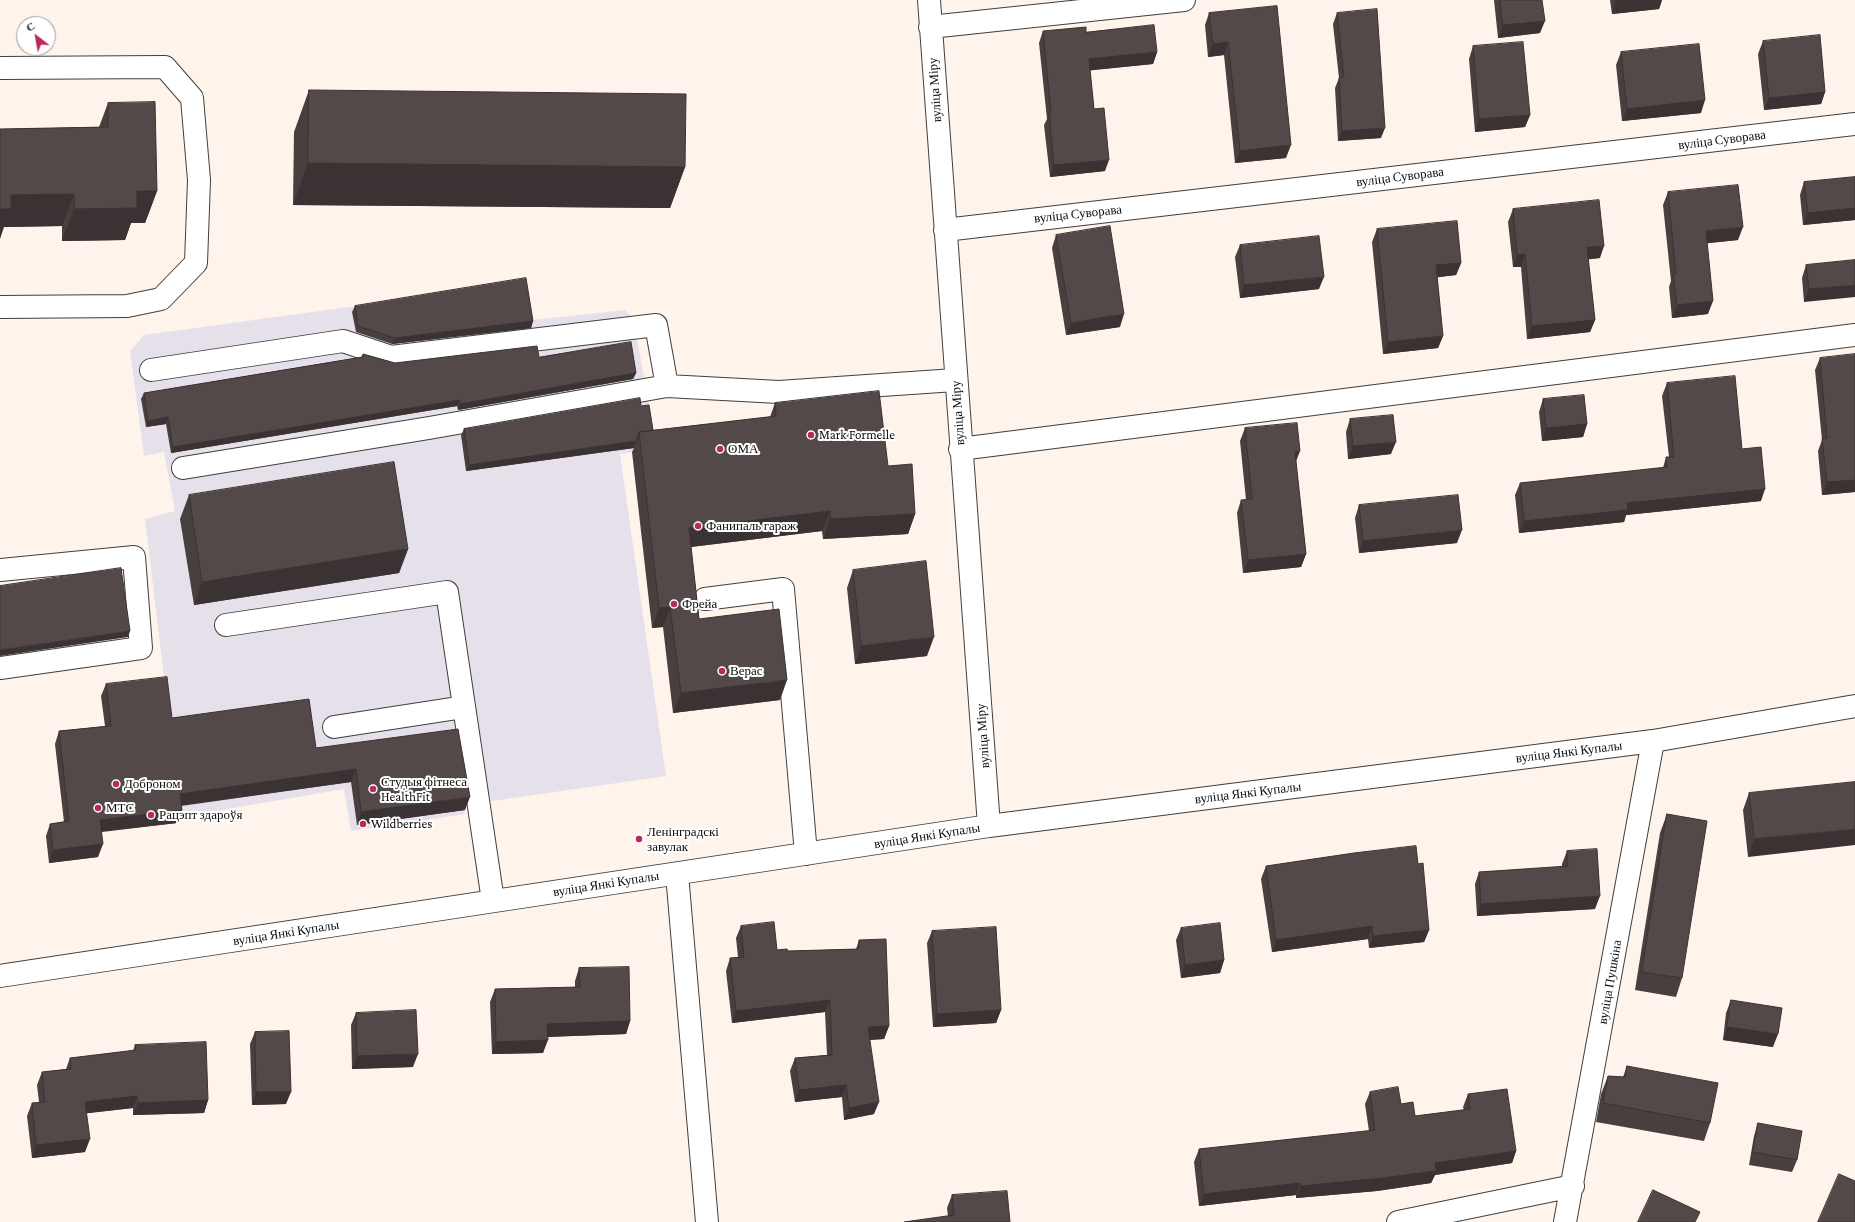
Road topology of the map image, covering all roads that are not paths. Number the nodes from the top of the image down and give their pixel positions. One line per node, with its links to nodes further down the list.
1 (929, 0): 3 (street, вуліца Міру)
2 (1184, 0): 3 (street)
3 (930, 27): 6 (street, вуліца Міру)
4 (0, 68): 7 (street)
5 (1855, 124): 6 (street, вуліца Суворава)
6 (944, 230): 10 (street, вуліца Міру)
7 (0, 307)
8 (1855, 335): 12 (street)
9 (151, 370): 11 (street)
10 (955, 380): 11 (street); 12 (street, вуліца Міру)
11 (668, 386): 13 (street)
12 (960, 449): 22 (street, вуліца Міру)
13 (182, 468)
14 (0, 570): 17 (street)
15 (705, 599): 23 (street)
16 (226, 625): 19 (street)
17 (0, 668)
18 (1855, 706): 21 (street, вуліца Янкі Купалы)
19 (464, 707): 20 (street); 25 (street)
20 (334, 727)
21 (1653, 741): 22 (street, вуліца Янкі Купалы); 27 (street, вуліца Пушкіна)
22 (988, 826): 23 (street, вуліца Янкі Купалы)
23 (806, 854): 24 (street, вуліца Янкі Купалы)
24 (677, 874): 25 (street, вуліца Янкі Купалы); 28 (street)
25 (493, 901): 26 (street, вуліца Янкі Купалы)
26 (0, 976)
27 (1573, 1186): 29 (street); 30 (street, вуліца Пушкіна)
28 (707, 1222)
29 (1398, 1222)
30 (1565, 1222)

